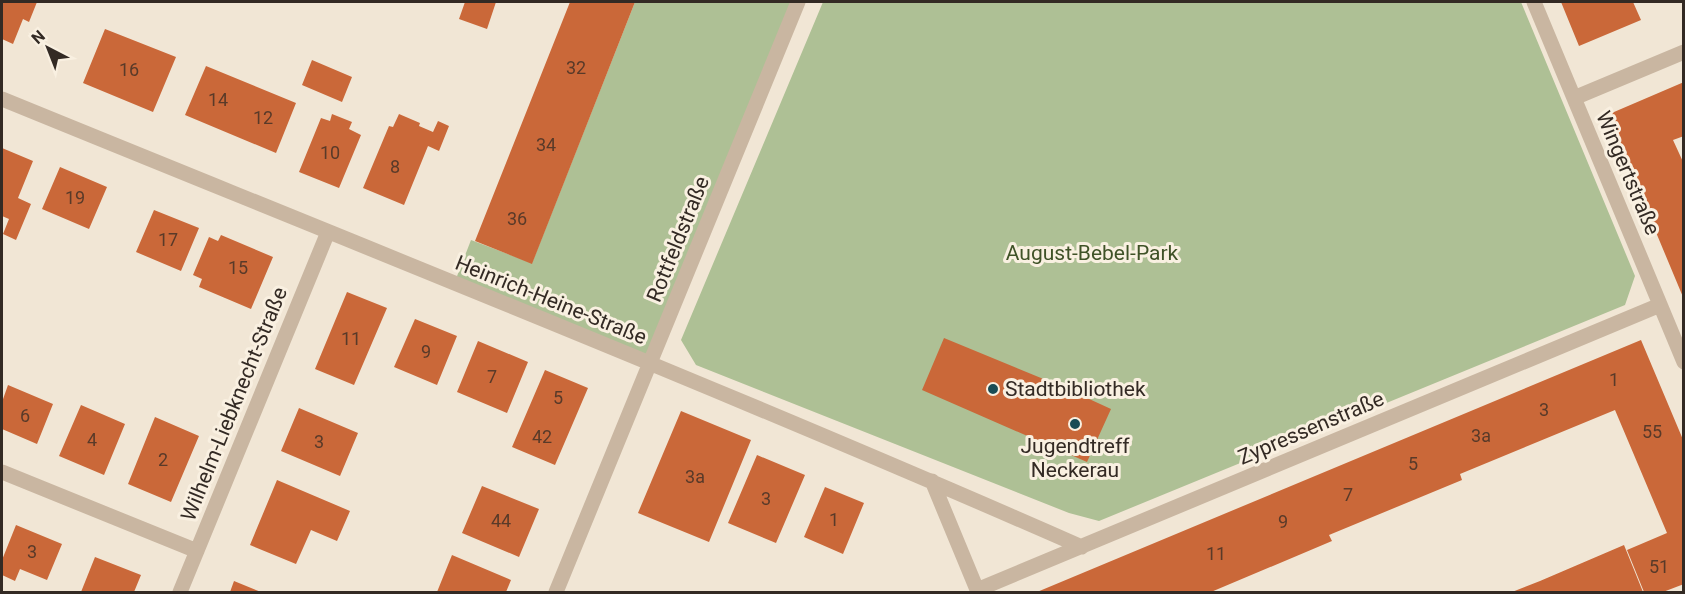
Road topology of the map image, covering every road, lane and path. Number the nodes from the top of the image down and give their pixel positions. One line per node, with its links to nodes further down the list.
1 (798, 2): 9 (street, Rottfeldstraße)
2 (1534, 2): 4 (street, Wingertstraße)
3 (1683, 52): 4 (street)
4 (1574, 98): 7 (street, Wingertstraße)
5 (2, 99): 6 (street, Heinrich-Heine-Straße)
6 (328, 232): 9 (street, Heinrich-Heine-Straße); 13 (street, Wilhelm-Liebknecht-Straße)
7 (1660, 305): 8 (street, Wingertstraße); 12 (street, Zypressenstraße)
8 (1683, 362)
9 (650, 363): 11 (street, Heinrich-Heine-Straße); 15 (street, Rottfeldstraße)
10 (2, 472): 13 (street)
11 (932, 481): 12 (street, Heinrich-Heine-Straße); 16 (street)
12 (1082, 547): 16 (street, Zypressenstraße)
13 (197, 551): 14 (street, Wilhelm-Liebknecht-Straße)
14 (180, 592)
15 (556, 592)
16 (978, 592)

